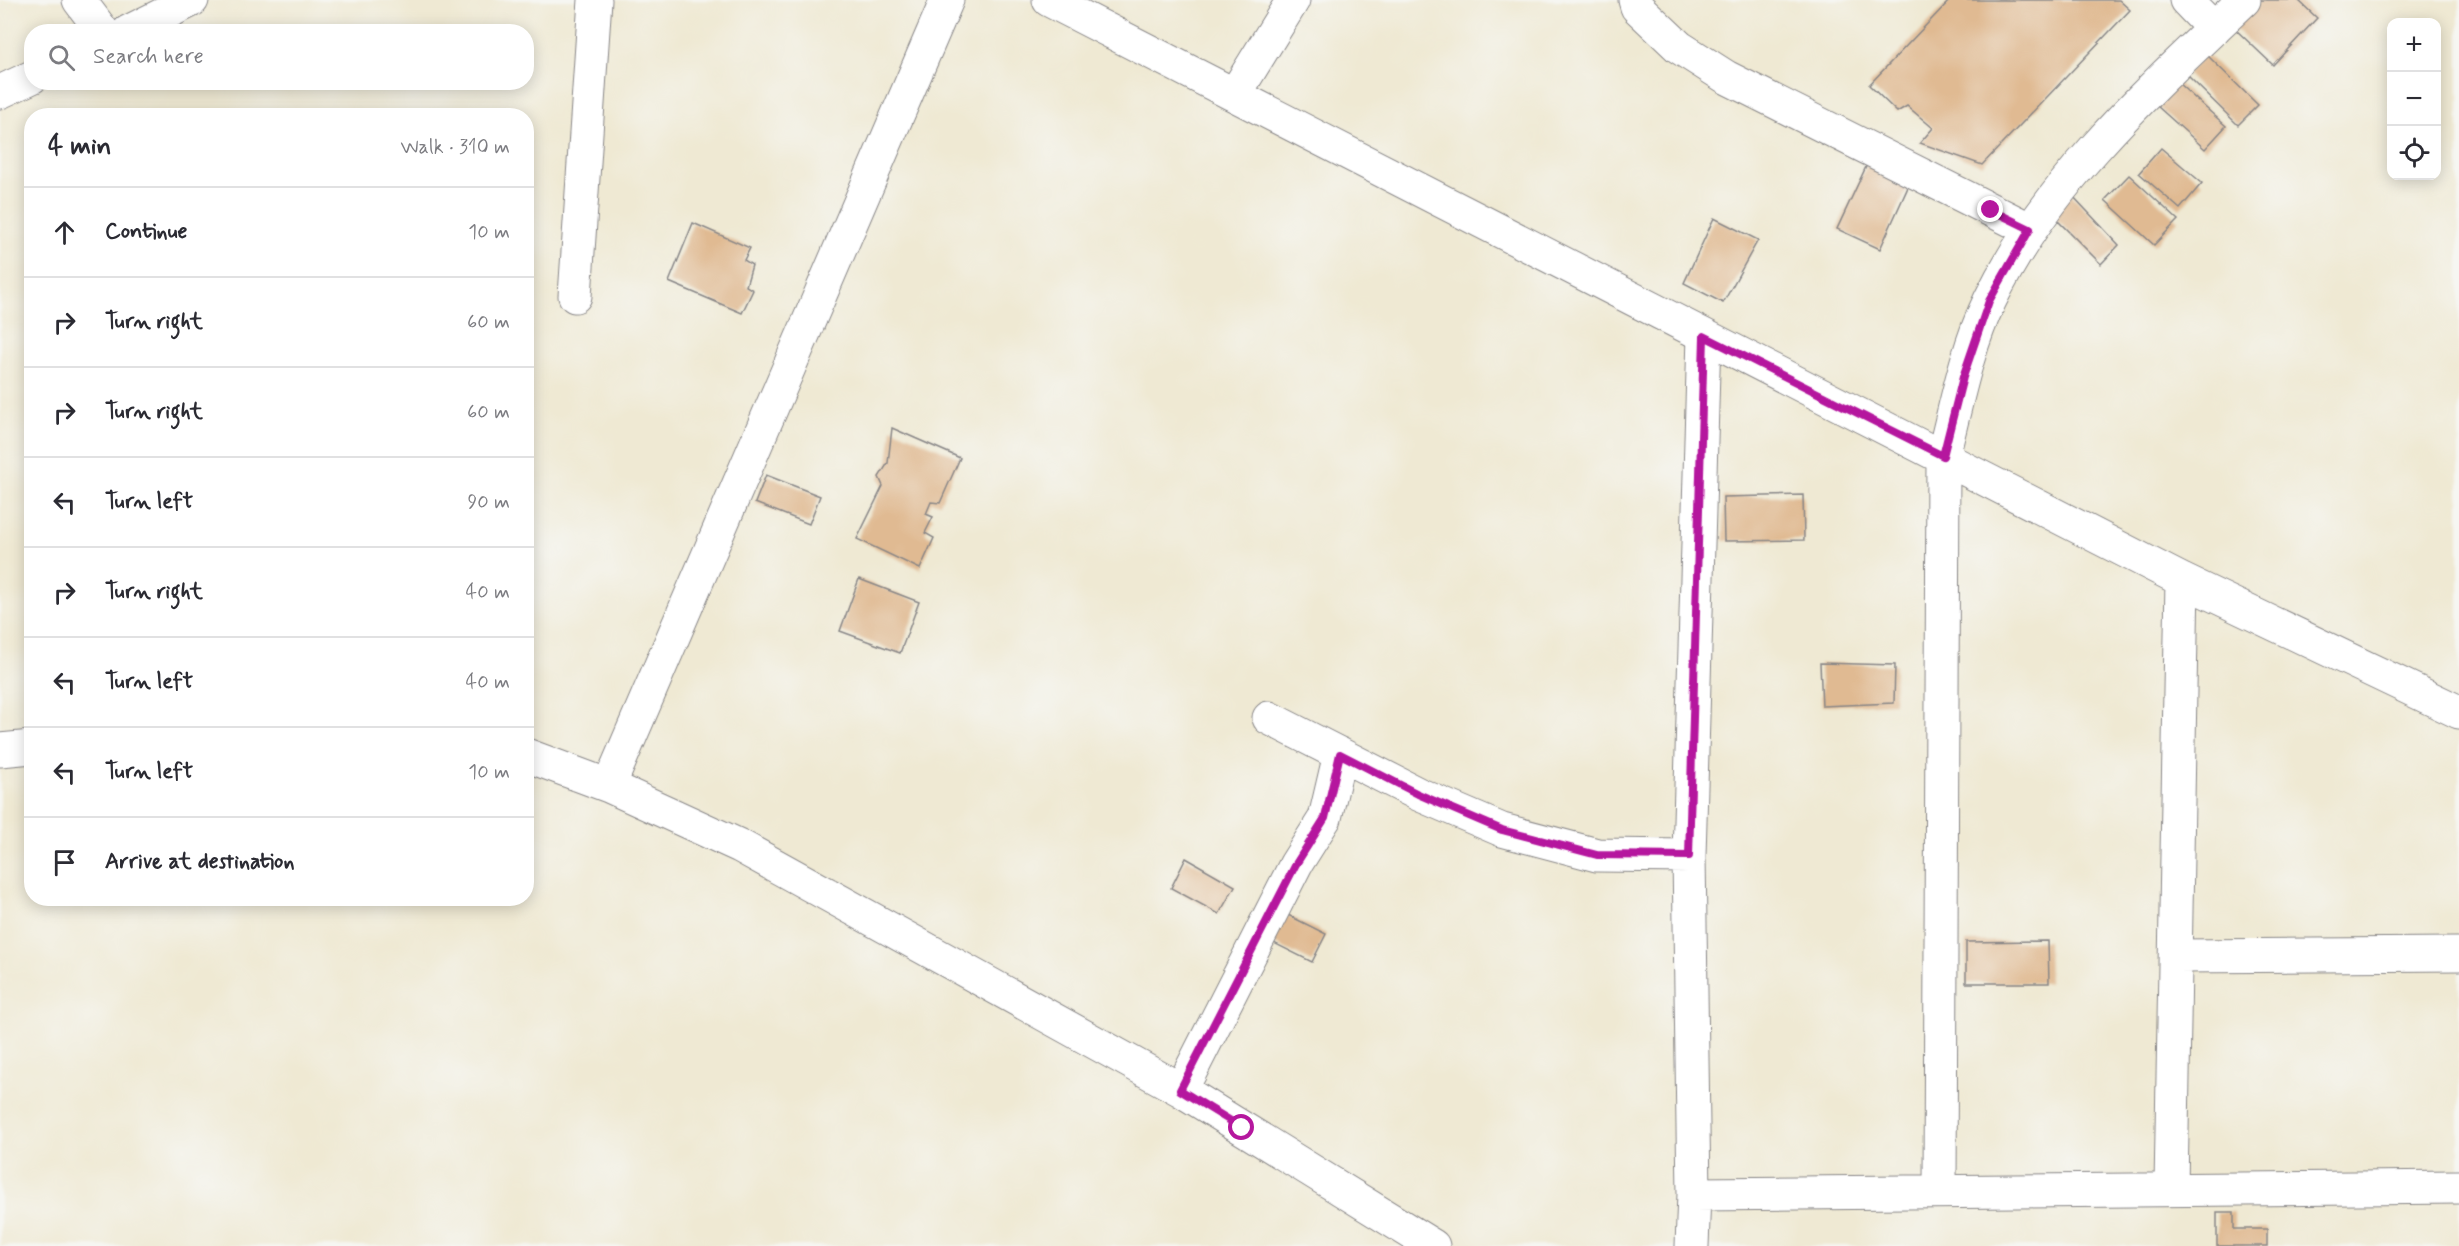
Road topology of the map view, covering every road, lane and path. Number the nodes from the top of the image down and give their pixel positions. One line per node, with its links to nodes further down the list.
1 (79, 0): 10 (street)
2 (192, 0): 11 (street)
3 (595, 0): 17 (street)
4 (947, 0): 27 (street)
5 (1049, 0): 15 (street)
6 (1293, 0): 15 (street)
7 (1635, 0): 16 (street)
8 (2186, 0): 12 (street)
9 (2244, 0): 12 (street)
10 (97, 24)
11 (144, 24)
12 (2214, 29): 16 (street)
13 (24, 81): 14 (street)
14 (0, 92)
15 (1235, 94): 18 (street)
16 (2030, 229): 19 (street)
17 (575, 296)
18 (1704, 336): 19 (street); 28 (street)
19 (1943, 456): 20 (street); 34 (street)
20 (2182, 580): 21 (street); 30 (street)
21 (2459, 712)
22 (1269, 718): 25 (street)
23 (24, 748): 24 (street)
24 (0, 750)
25 (1340, 754): 28 (street); 31 (street)
26 (534, 758): 27 (street)
27 (609, 786): 31 (street)
28 (1689, 856): 35 (street)
29 (2459, 954): 30 (street)
30 (2175, 956): 32 (street)
31 (1180, 1090): 36 (street)
32 (2171, 1187): 33 (street); 34 (street)
33 (2459, 1187)
34 (1940, 1190): 35 (street)
35 (1694, 1194): 37 (street)
36 (1433, 1246)
37 (1692, 1246)

